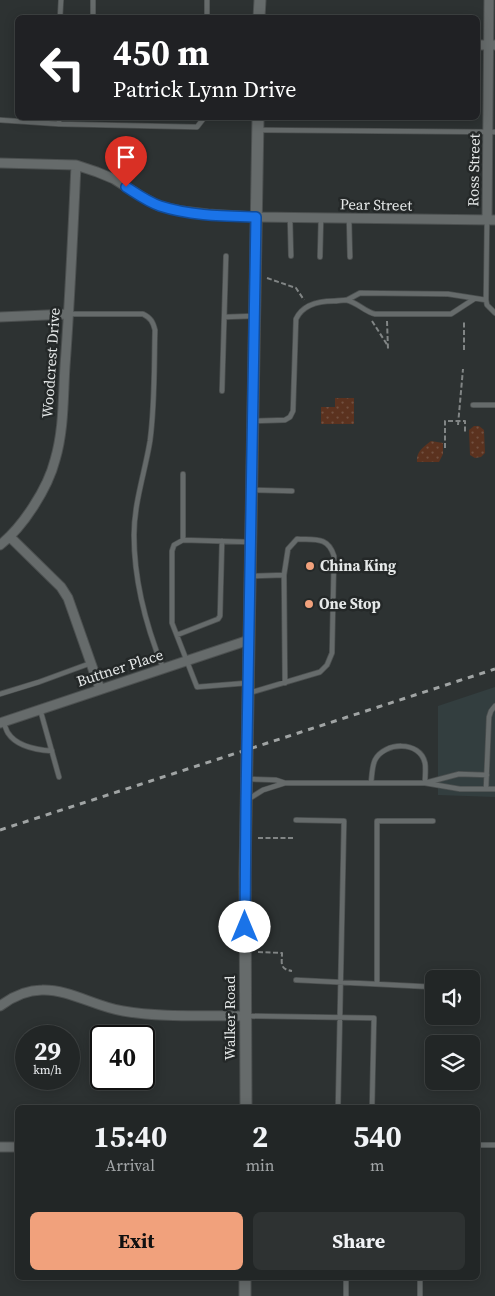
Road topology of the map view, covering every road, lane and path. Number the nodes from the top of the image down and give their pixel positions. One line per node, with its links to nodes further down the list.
1 (61, 0): 6 (lane)
2 (93, 0): 7 (lane)
3 (207, 0): 8 (lane)
4 (260, 0): 9 (street)
5 (489, 0): 10 (street, Ross Street)
6 (60, 15)
7 (93, 15)
8 (207, 15)
9 (259, 15)
10 (492, 45): 19 (street, Ross Street)
11 (0, 120): 16 (lane)
12 (59, 120): 16 (lane)
13 (92, 120): 17 (lane)
14 (202, 120): 17 (lane)
15 (258, 120): 18 (street, Walker Road)
16 (58, 124): 17 (lane)
17 (92, 124)
18 (258, 130): 19 (lane); 22 (street, Walker Road)
19 (492, 132): 26 (street, Ross Street)
20 (0, 163): 21 (street, Pear Street)
21 (76, 165): 22 (street, Pear Street); 37 (street, Woodcrest Drive)
22 (256, 217): 23 (street, Pear Street); 38 (street, Walker Road)
23 (290, 218): 24 (street, Pear Street); 28 (lane)
24 (321, 218): 25 (street, Pear Street); 29 (lane)
25 (349, 218): 26 (street, Pear Street); 30 (lane)
26 (491, 220): 35 (lane)
27 (226, 256): 40 (lane)
28 (291, 256)
29 (320, 257)
30 (350, 257)
31 (267, 278): 33 (path)
32 (474, 299): 34 (lane); 34 (lane); 35 (lane)
33 (304, 300)
34 (347, 300): 49 (lane)
35 (486, 300): 36 (lane)
36 (495, 313)
37 (69, 314): 39 (street); 57 (street, Woodcrest Drive); 68 (lane)
38 (254, 316): 40 (lane); 49 (street, Walker Road)
39 (0, 317)
40 (225, 317): 46 (lane)
41 (371, 320): 42 (path)
42 (387, 320)
43 (464, 322): 44 (path)
44 (464, 350)
45 (463, 369): 50 (path)
46 (222, 392)
47 (473, 405): 48 (lane)
48 (495, 405)
49 (252, 421): 55 (street, Walker Road)
50 (458, 421): 51 (path); 52 (path); 53 (path)
51 (458, 425)
52 (465, 434)
53 (445, 448)
54 (183, 474): 58 (lane)
55 (251, 490): 56 (lane); 60 (street, Walker Road)
56 (292, 491)
57 (10, 537): 61 (street, Woodcrest Drive); 67 (street)
58 (183, 540): 59 (lane); 64 (lane)
59 (222, 541): 60 (lane); 64 (lane)
60 (250, 542): 63 (street, Walker Road)
61 (0, 545)
62 (284, 575): 63 (lane); 69 (lane); 69 (lane)
63 (250, 576): 65 (street, Walker Road)
64 (177, 635): 66 (lane)
65 (249, 640): 66 (street, Buttner Place); 70 (street, Walker Road)
66 (187, 660): 68 (street, Buttner Place); 70 (lane)
67 (91, 663): 71 (street); 72 (lane)
68 (163, 668): 71 (street, Buttner Place)
69 (285, 683): 70 (lane)
70 (248, 688): 79 (street, Walker Road)
71 (100, 689): 74 (street, Buttner Place)
72 (0, 694)
73 (495, 706): 77 (lane)
74 (40, 710): 75 (street, Buttner Place); 76 (lane)
75 (2, 722): 76 (lane)
76 (52, 751): 78 (lane)
77 (487, 774): 80 (lane); 83 (lane)
78 (59, 777)
79 (246, 779): 81 (lane); 85 (street, Walker Road)
80 (425, 782): 82 (lane); 82 (lane); 83 (lane)
81 (285, 783): 82 (lane); 85 (lane)
82 (371, 783)
83 (486, 789): 84 (lane)
84 (495, 789)
85 (246, 801): 97 (street, Walker Road)
86 (296, 820): 93 (lane)
87 (433, 821): 94 (lane)
88 (258, 838): 89 (path)
89 (294, 838)
90 (258, 952): 91 (path)
91 (292, 971)
92 (296, 980): 93 (lane)
93 (341, 982): 94 (lane); 98 (lane)
94 (377, 984): 95 (lane)
95 (425, 987)
96 (0, 1006): 97 (street)
97 (245, 1016): 98 (lane); 99 (street, Walker Road)
98 (340, 1017): 100 (lane); 101 (lane)
99 (246, 1105)
100 (338, 1105)
101 (372, 1105)
102 (480, 1145): 103 (lane)
103 (495, 1145)
104 (0, 1147): 105 (street)
105 (15, 1148)
106 (245, 1280): 109 (street)
107 (346, 1280): 110 (lane)
108 (420, 1280): 111 (lane)
109 (244, 1296)
110 (346, 1296)
111 (420, 1296)

